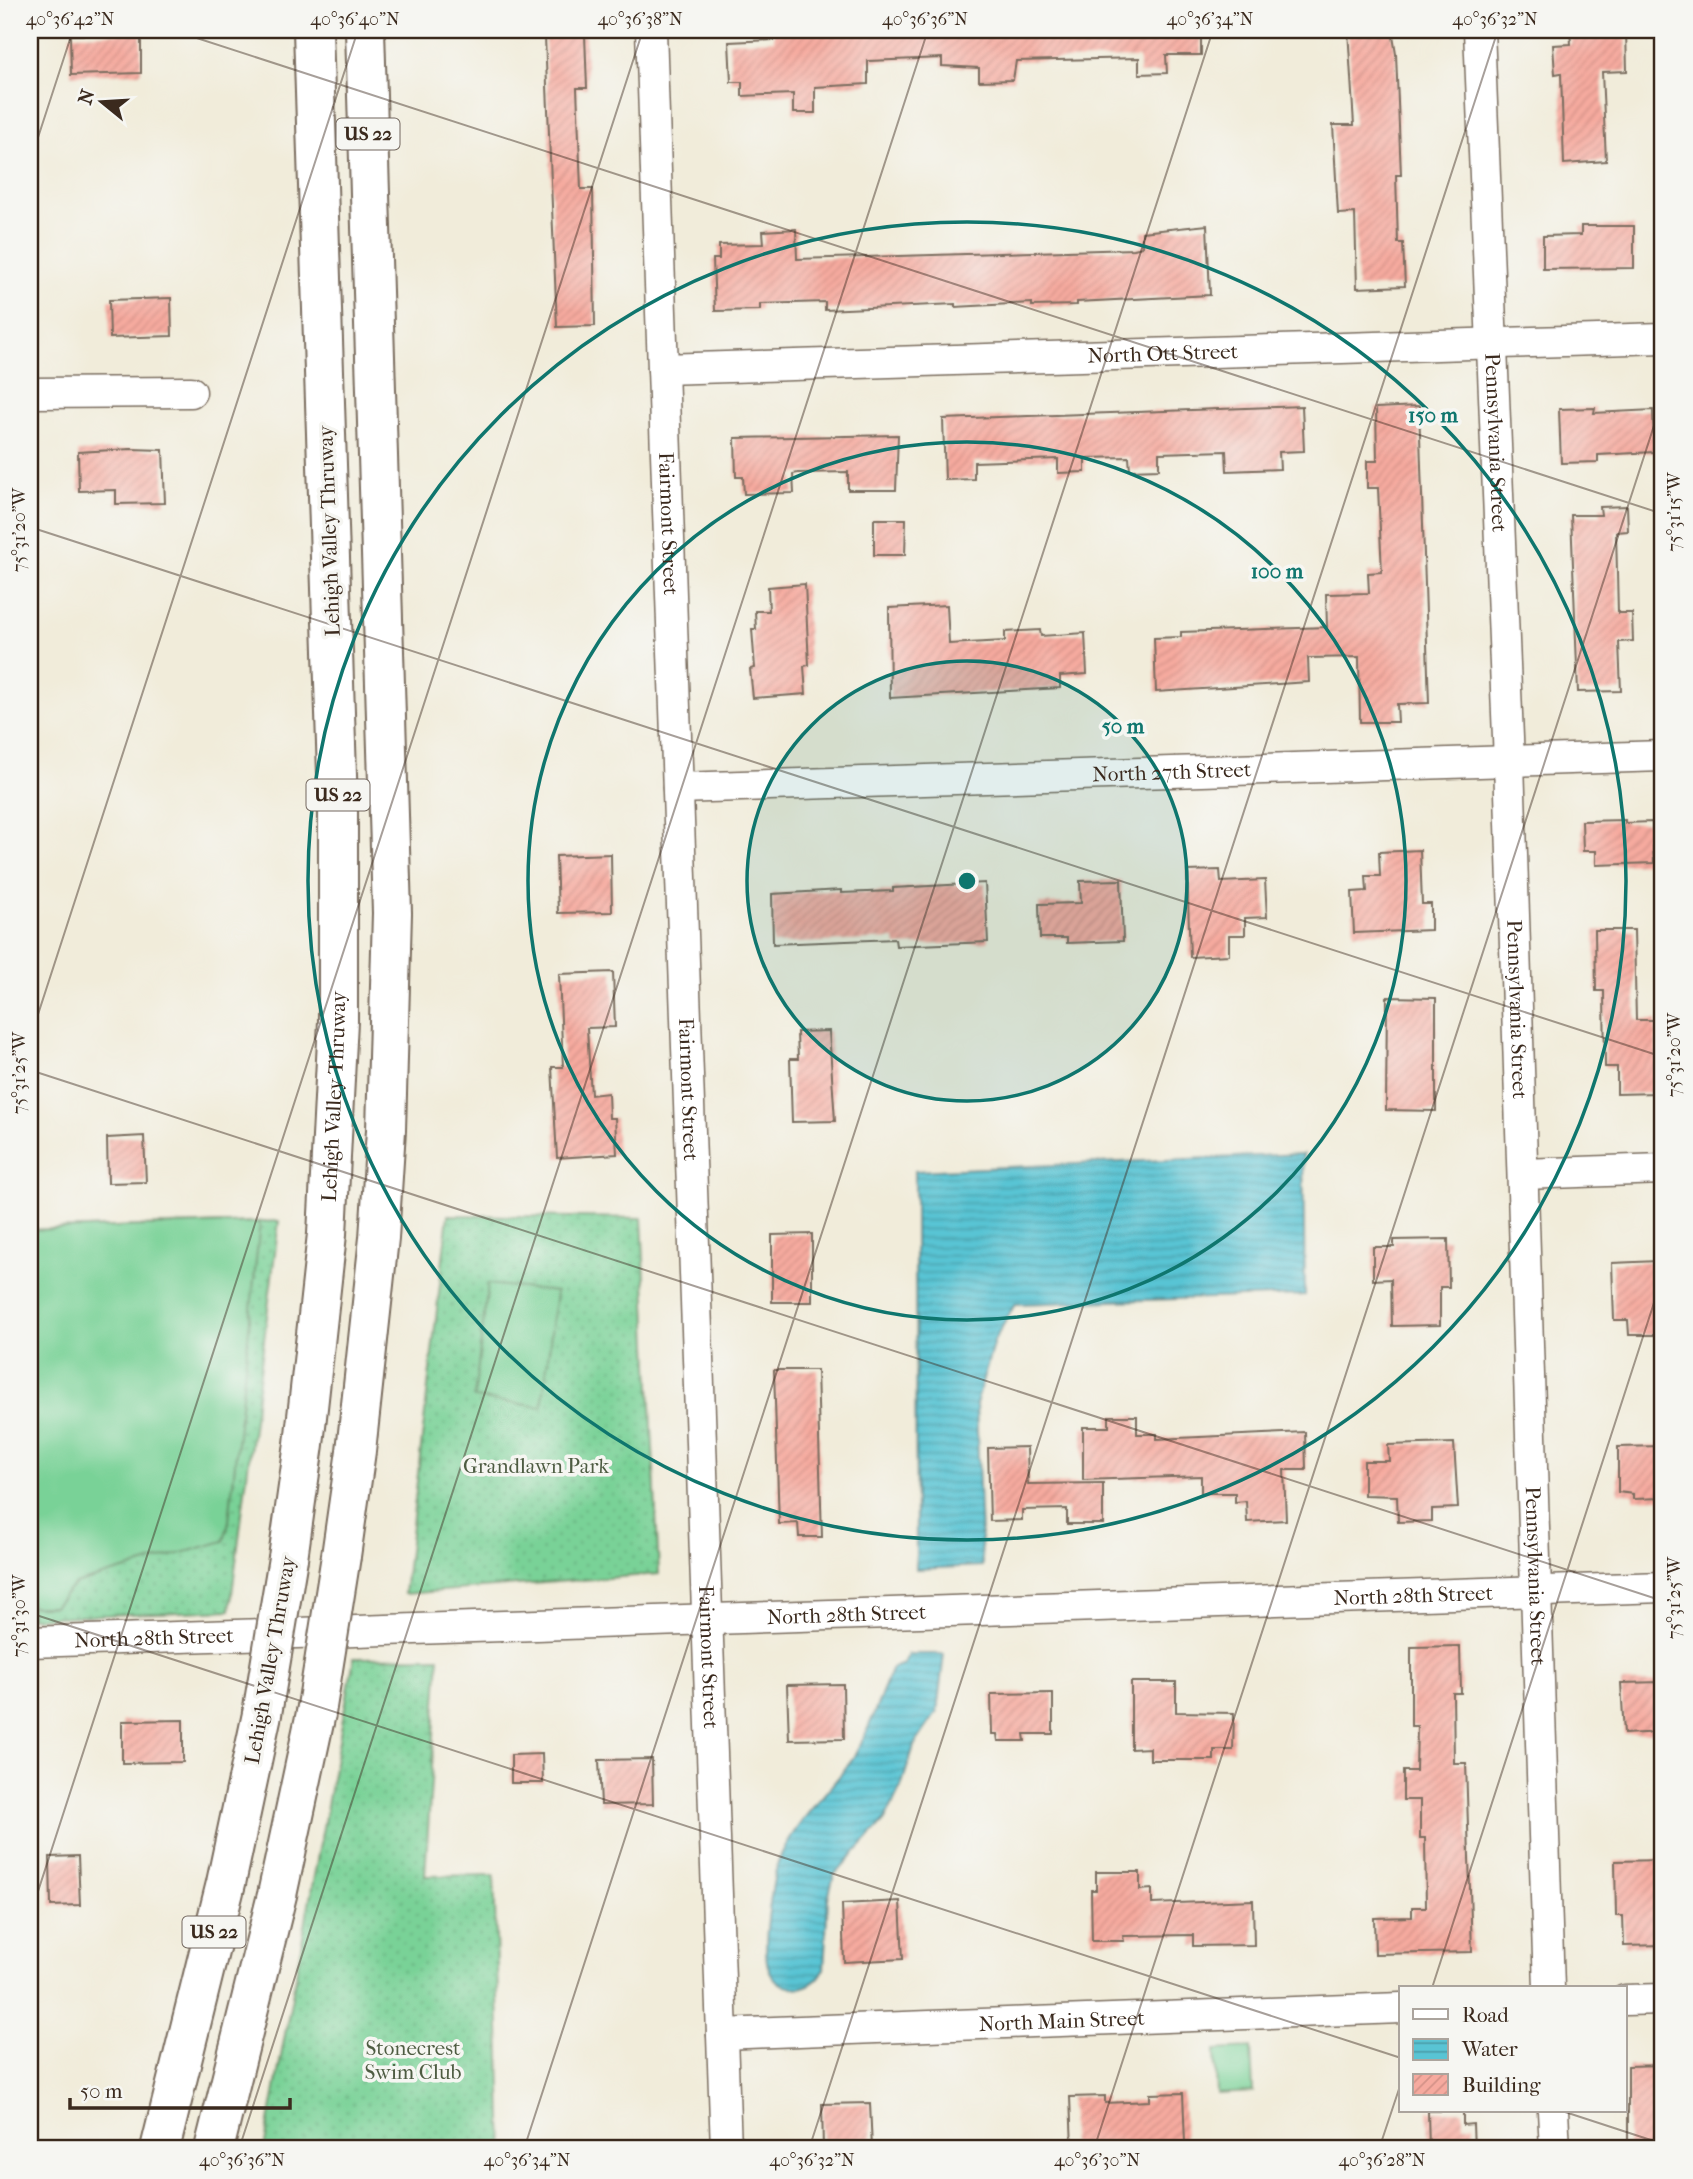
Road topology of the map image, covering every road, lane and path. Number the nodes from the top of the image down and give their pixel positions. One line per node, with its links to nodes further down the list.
1 (313, 30): 25 (highway, Lehigh Valley Thruway / US 22, bridge)
2 (365, 30): 26 (highway, US 22, bridge)
3 (650, 30): 7 (street, Fairmont Street)
4 (1479, 30): 6 (street, Pennsylvania Street)
5 (1663, 338): 6 (street, North Ott Street)
6 (1492, 343): 7 (street, North Ott Street); 11 (street, Pennsylvania Street)
7 (663, 369): 12 (street, Fairmont Street)
8 (191, 392): 9 (street)
9 (30, 393)
10 (1663, 756): 11 (street, North 27th Street)
11 (1509, 762): 12 (street, North 27th Street); 14 (street, Pennsylvania Street)
12 (678, 788): 17 (street, Fairmont Street)
13 (1663, 1169): 14 (street)
14 (1522, 1174): 16 (street, Pennsylvania Street)
15 (1663, 1587): 16 (street, North 28th Street)
16 (1536, 1593): 17 (street, North 28th Street); 19 (street, Pennsylvania Street)
17 (708, 1620): 18 (street, North 28th Street); 23 (street, Fairmont Street)
18 (30, 1642)
19 (1549, 1986)
20 (1663, 1999): 21 (street)
21 (1626, 2000)
22 (1399, 2008): 23 (street, North Main Street)
23 (722, 2034): 27 (street, Fairmont Street)
24 (1553, 2112): 28 (street)
25 (160, 2149)
26 (214, 2149)
27 (726, 2149)
28 (1555, 2149)

